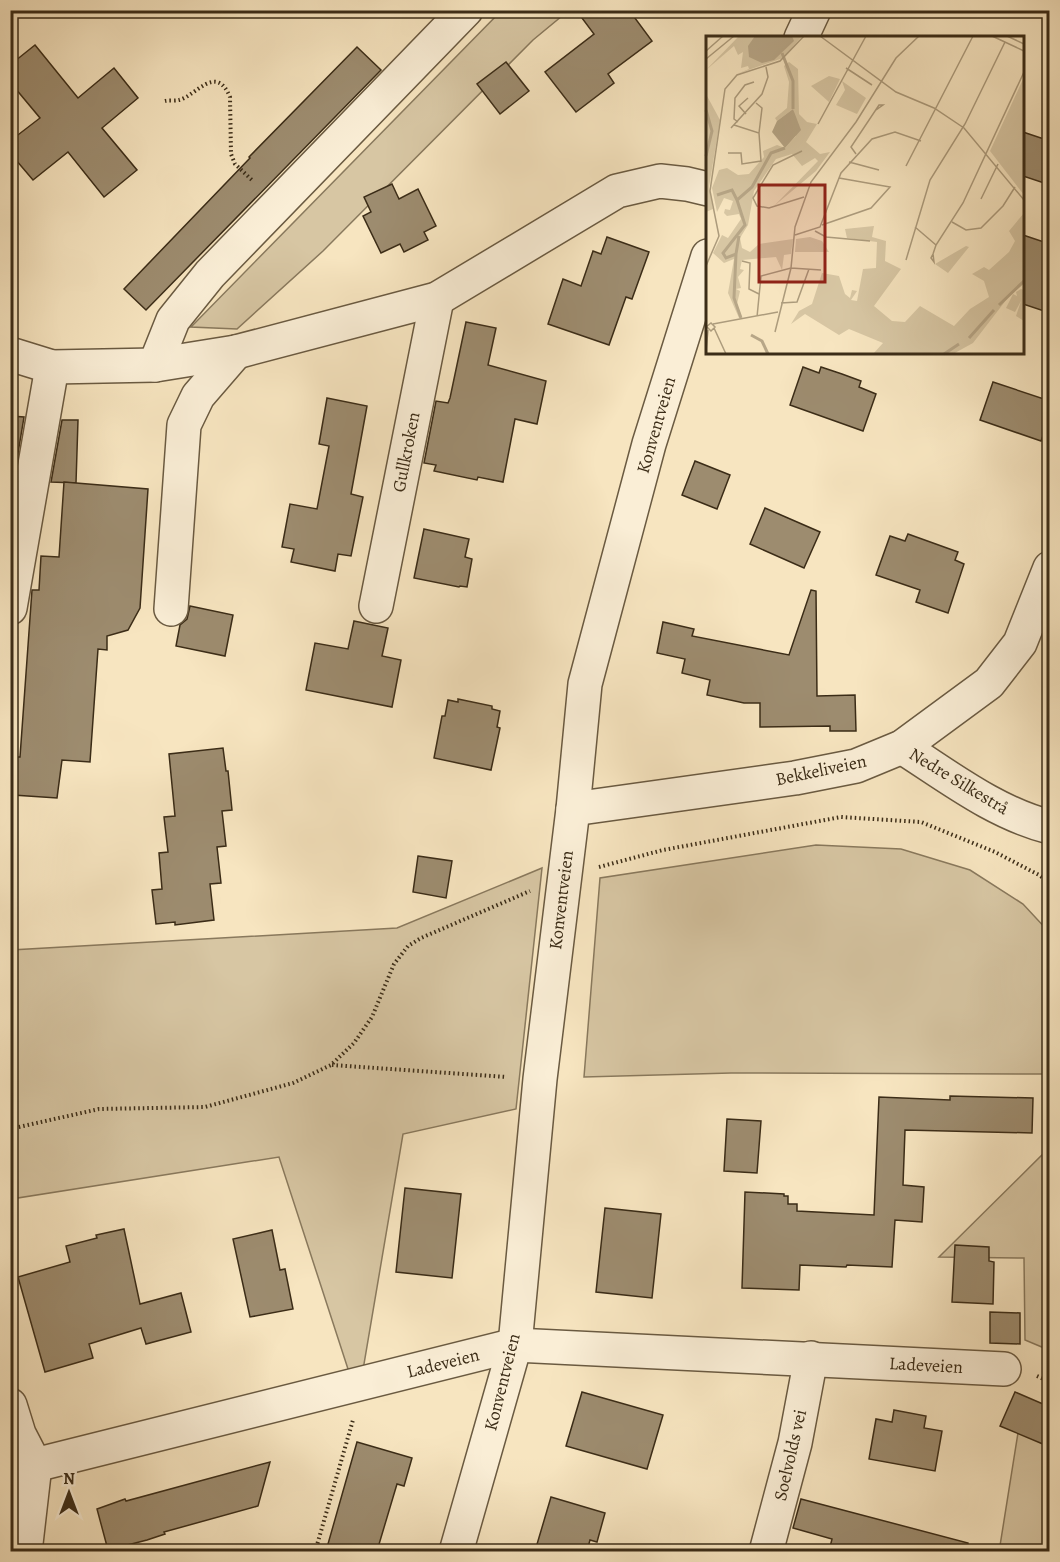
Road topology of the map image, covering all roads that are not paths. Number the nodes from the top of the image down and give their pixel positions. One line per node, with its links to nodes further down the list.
1 (466, 10): 9 (street)
2 (814, 10): 3 (street)
3 (802, 36)
4 (706, 189): 6 (street)
5 (706, 262): 17 (street, Konventveien)
6 (437, 299): 7 (street); 12 (street, Gullkroken)
7 (236, 352): 9 (street); 14 (street)
8 (10, 354): 10 (street)
9 (155, 365): 10 (street)
10 (52, 367): 13 (street)
11 (1050, 568): 15 (street, Bekkeliveien)
12 (376, 606)
13 (10, 608)
14 (171, 609)
15 (1035, 637): 16 (street, Bekkeliveien)
16 (902, 747): 17 (street, Bekkeliveien); 18 (street, Nedre Silkestrå)
17 (573, 809): 19 (street, Konventveien)
18 (1050, 827)
19 (515, 1345): 20 (street, Ladeveien); 23 (street, Ladeveien); 25 (street, Konventveien)
20 (811, 1358): 21 (street, Ladeveien); 26 (street, Soelvolds vei)
21 (1004, 1369)
22 (10, 1405): 23 (street)
23 (35, 1465): 24 (street)
24 (25, 1551)
25 (456, 1551)
26 (766, 1551)

